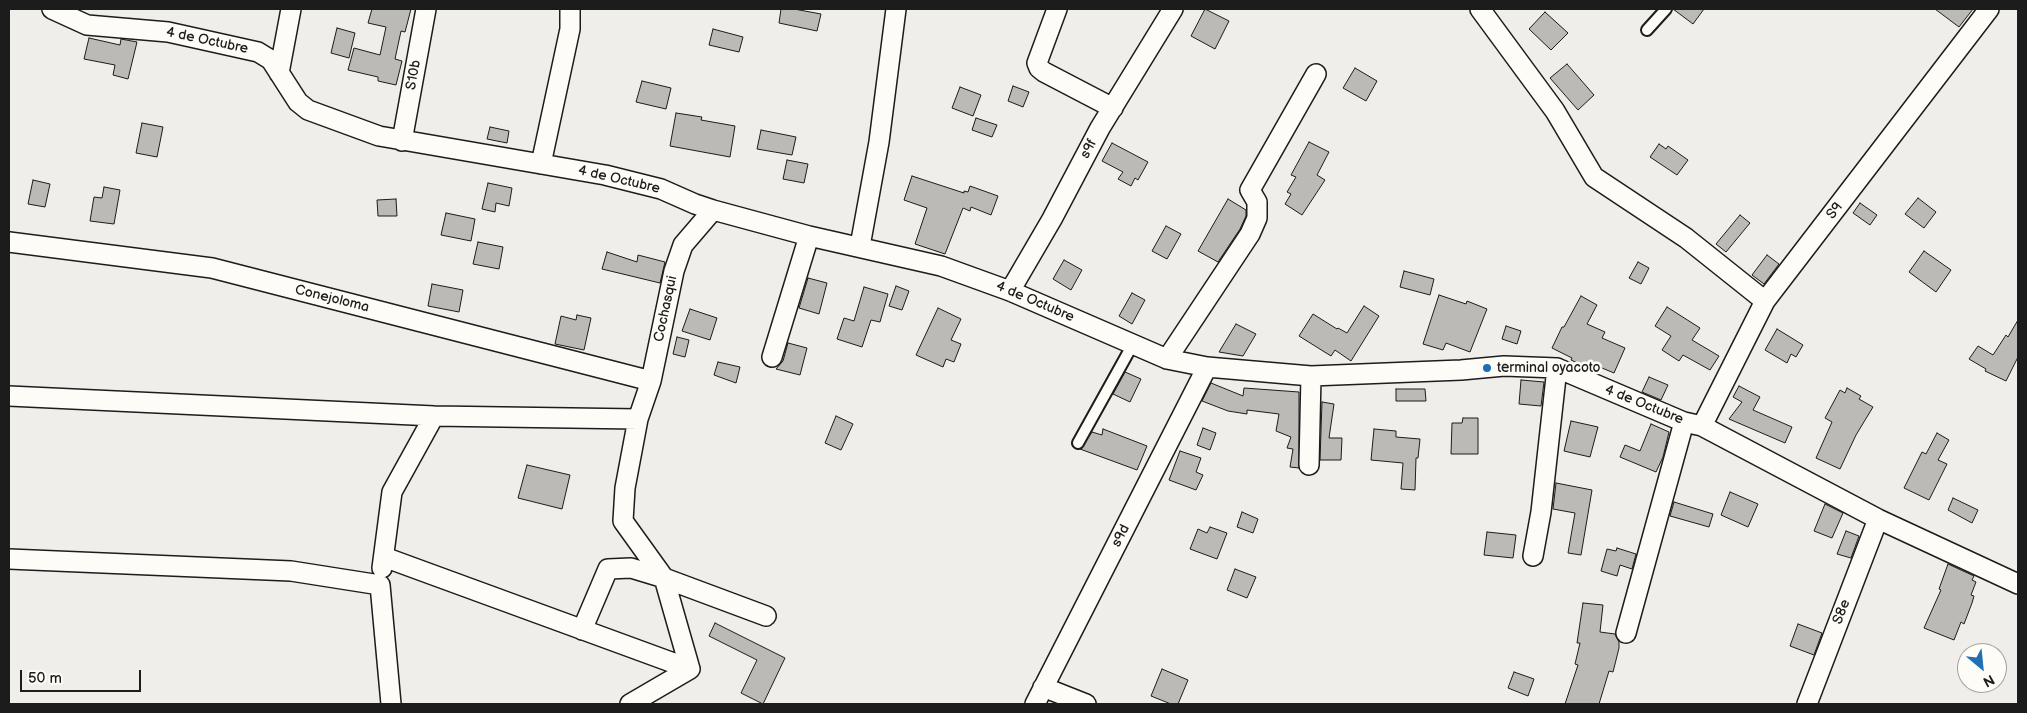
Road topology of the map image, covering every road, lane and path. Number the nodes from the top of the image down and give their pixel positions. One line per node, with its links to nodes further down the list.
1 (52, 9): 12 (street, 4 de Octubre)
2 (291, 9): 12 (street)
3 (426, 9): 15 (street, S10b)
4 (570, 9): 16 (street)
5 (896, 9): 20 (street)
6 (1057, 9): 14 (street)
7 (1173, 9): 14 (street, s9f)
8 (1480, 9): 22 (street)
9 (1666, 9): 11 (lane)
10 (1989, 9): 22 (street, S9)
11 (1647, 30)
12 (279, 73): 15 (street, 4 de Octubre)
13 (1316, 74): 25 (street)
14 (1113, 108): 21 (street, s9f)
15 (402, 141): 16 (street, 4 de Octubre)
16 (541, 164): 17 (street, 4 de Octubre)
17 (713, 210): 18 (street, 4 de Octubre); 29 (street, Cochasqui)
18 (809, 236): 20 (street, 4 de Octubre); 24 (street)
19 (9, 242): 29 (street, Conejoloma)
20 (860, 246): 21 (street, 4 de Octubre)
21 (1010, 291): 23 (street, 4 de Octubre)
22 (1765, 301): 33 (street, S9)
23 (1133, 344): 25 (street, 4 de Octubre); 34 (lane)
24 (772, 356)
25 (1167, 359): 26 (street, 4 de Octubre)
26 (1207, 367): 28 (street, 4 de Octubre); 47 (street, s9d)
27 (1557, 368): 28 (street, 4 de Octubre); 33 (street, 4 de Octubre); 37 (street)
28 (1311, 376): 35 (street)
29 (650, 381): 32 (street, Cochasqui)
30 (9, 396): 31 (street)
31 (434, 416): 32 (street); 38 (street)
32 (638, 418): 40 (street, Cochasqui)
33 (1693, 424): 36 (street, 4 de Octubre); 45 (street, S9)
34 (1078, 443)
35 (1309, 465)
36 (1878, 519): 42 (street, 4 de Octubre); 52 (street, S8e)
37 (1533, 556)
38 (384, 557): 41 (street); 44 (street)
39 (9, 559): 41 (street)
40 (664, 578): 43 (street); 44 (street); 46 (street)
41 (380, 584): 48 (street)
42 (2018, 584)
43 (766, 616)
44 (582, 630): 46 (street)
45 (1626, 633)
46 (690, 669): 49 (street)
47 (1043, 687): 50 (street, s9d); 51 (street)
48 (391, 704)
49 (630, 704)
50 (1035, 704)
51 (1086, 704)
52 (1807, 704)

